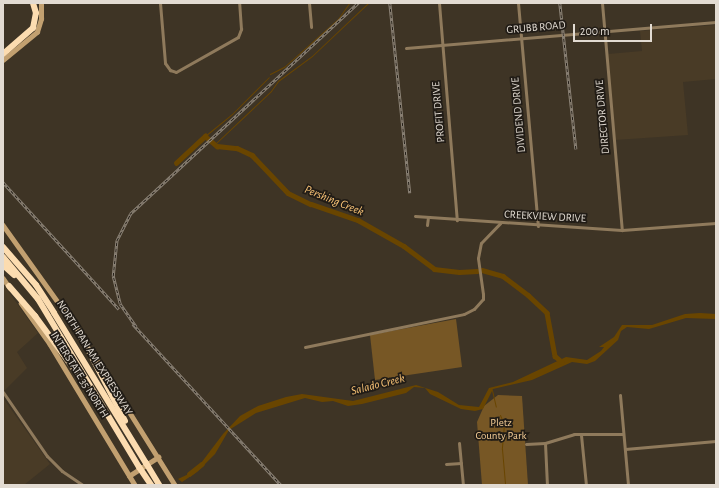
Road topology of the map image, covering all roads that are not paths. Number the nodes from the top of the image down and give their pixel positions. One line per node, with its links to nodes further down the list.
1 (33, 3): 15 (highway)
2 (41, 3): 16 (main road)
3 (160, 3): 4 (street)
4 (239, 3)
5 (309, 3): 10 (street)
6 (438, 3): 13 (street, PROFIT DRIVE)
7 (518, 3): 12 (street, DIVIDEND DRIVE)
8 (602, 3): 11 (street, DIRECTOR DRIVE)
9 (716, 22): 11 (street, GRUBB ROAD)
10 (311, 27)
11 (604, 32): 12 (street, GRUBB ROAD); 25 (street, DIRECTOR DRIVE)
12 (521, 39): 13 (street, GRUBB ROAD); 24 (street, DIVIDEND DRIVE)
13 (442, 45): 14 (street, GRUBB ROAD); 19 (street, PROFIT DRIVE)
14 (406, 48)
15 (3, 54)
16 (3, 60)
17 (414, 216): 18 (street)
18 (428, 217): 19 (street); 22 (street)
19 (457, 220): 20 (street)
20 (500, 223): 24 (street, CREEKVIEW DRIVE); 33 (street, CREEKVIEW DRIVE)
21 (716, 223): 25 (street, CREEKVIEW DRIVE)
22 (427, 224)
23 (3, 225): 32 (main road, INTERSTATE 35 NORTH)
24 (538, 226): 25 (street, CREEKVIEW DRIVE)
25 (622, 230)
26 (3, 247): 44 (highway, NORTH PAN AM EXPRESSWAY)
27 (3, 257): 30 (highway, NORTH PAN AM EXPRESSWAY)
28 (3, 265): 30 (highway)
29 (3, 278): 31 (main road, INTERSTATE 35 NORTH)
30 (26, 284): 36 (highway, NORTH PAN AM EXPRESSWAY)
31 (9, 286): 36 (highway); 48 (main road, INTERSTATE 35 NORTH)
32 (75, 324): 44 (highway); 45 (main road, INTERSTATE 35 NORTH)
33 (306, 347)
34 (3, 392): 49 (street)
35 (620, 395): 37 (street)
36 (100, 402): 51 (highway, NORTH PAN AM EXPRESSWAY, bridge)
37 (623, 434): 38 (street); 43 (street)
38 (581, 435): 41 (street); 56 (street)
39 (716, 441): 43 (street)
40 (459, 443): 46 (street)
41 (545, 443): 42 (street); 55 (street)
42 (526, 444)
43 (625, 449): 57 (street)
44 (138, 450): 52 (highway, NORTH PAN AM EXPRESSWAY, bridge)
45 (158, 457): 48 (main road); 53 (main road, INTERSTATE 35 NORTH)
46 (461, 463): 47 (street); 54 (street)
47 (446, 464)
48 (129, 476): 50 (main road, INTERSTATE 35 NORTH)
49 (83, 485)
50 (135, 485)
51 (150, 485)
52 (159, 485)
53 (175, 485)
54 (463, 485)
55 (547, 485)
56 (586, 485)
57 (628, 485)

